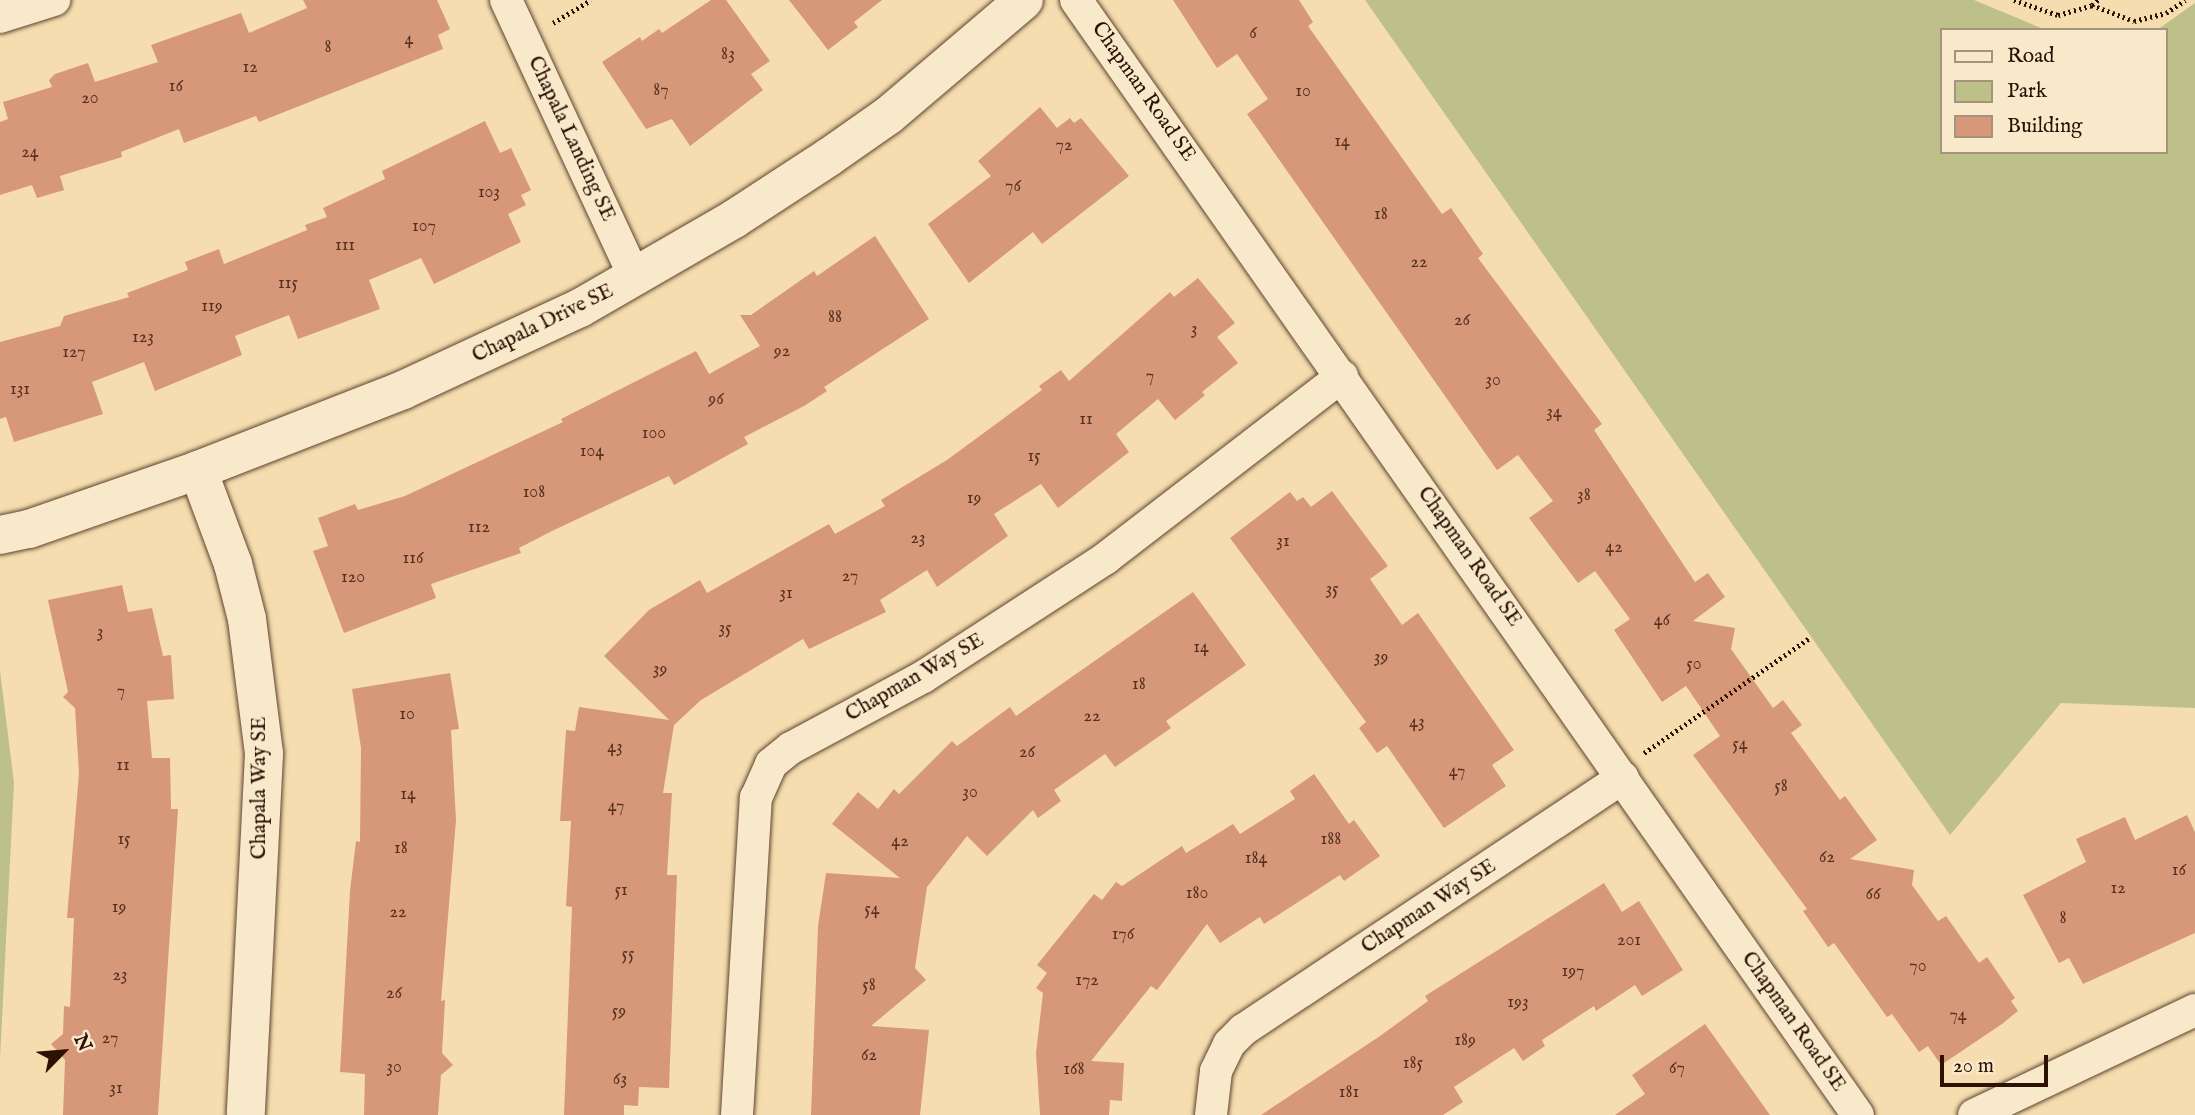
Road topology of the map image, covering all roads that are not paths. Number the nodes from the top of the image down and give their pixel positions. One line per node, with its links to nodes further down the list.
1 (54, 0): 5 (street)
2 (506, 0): 6 (street, Chapala Landing SE)
3 (1024, 0): 6 (street, Chapala Drive SE)
4 (1076, 0): 7 (street, Chapman Road SE)
5 (0, 17)
6 (635, 278): 8 (street, Chapala Drive SE)
7 (1342, 376): 10 (street, Chapman Road SE); 13 (street, Chapman Way SE)
8 (198, 470): 9 (street, Chapala Drive SE); 12 (street, Chapala Way SE)
9 (0, 535)
10 (1623, 778): 14 (street, Chapman Way SE); 15 (street, Chapman Road SE)
11 (2195, 1010): 16 (street)
12 (246, 1115)
13 (737, 1115)
14 (1211, 1115)
15 (1858, 1115)
16 (1974, 1115)

